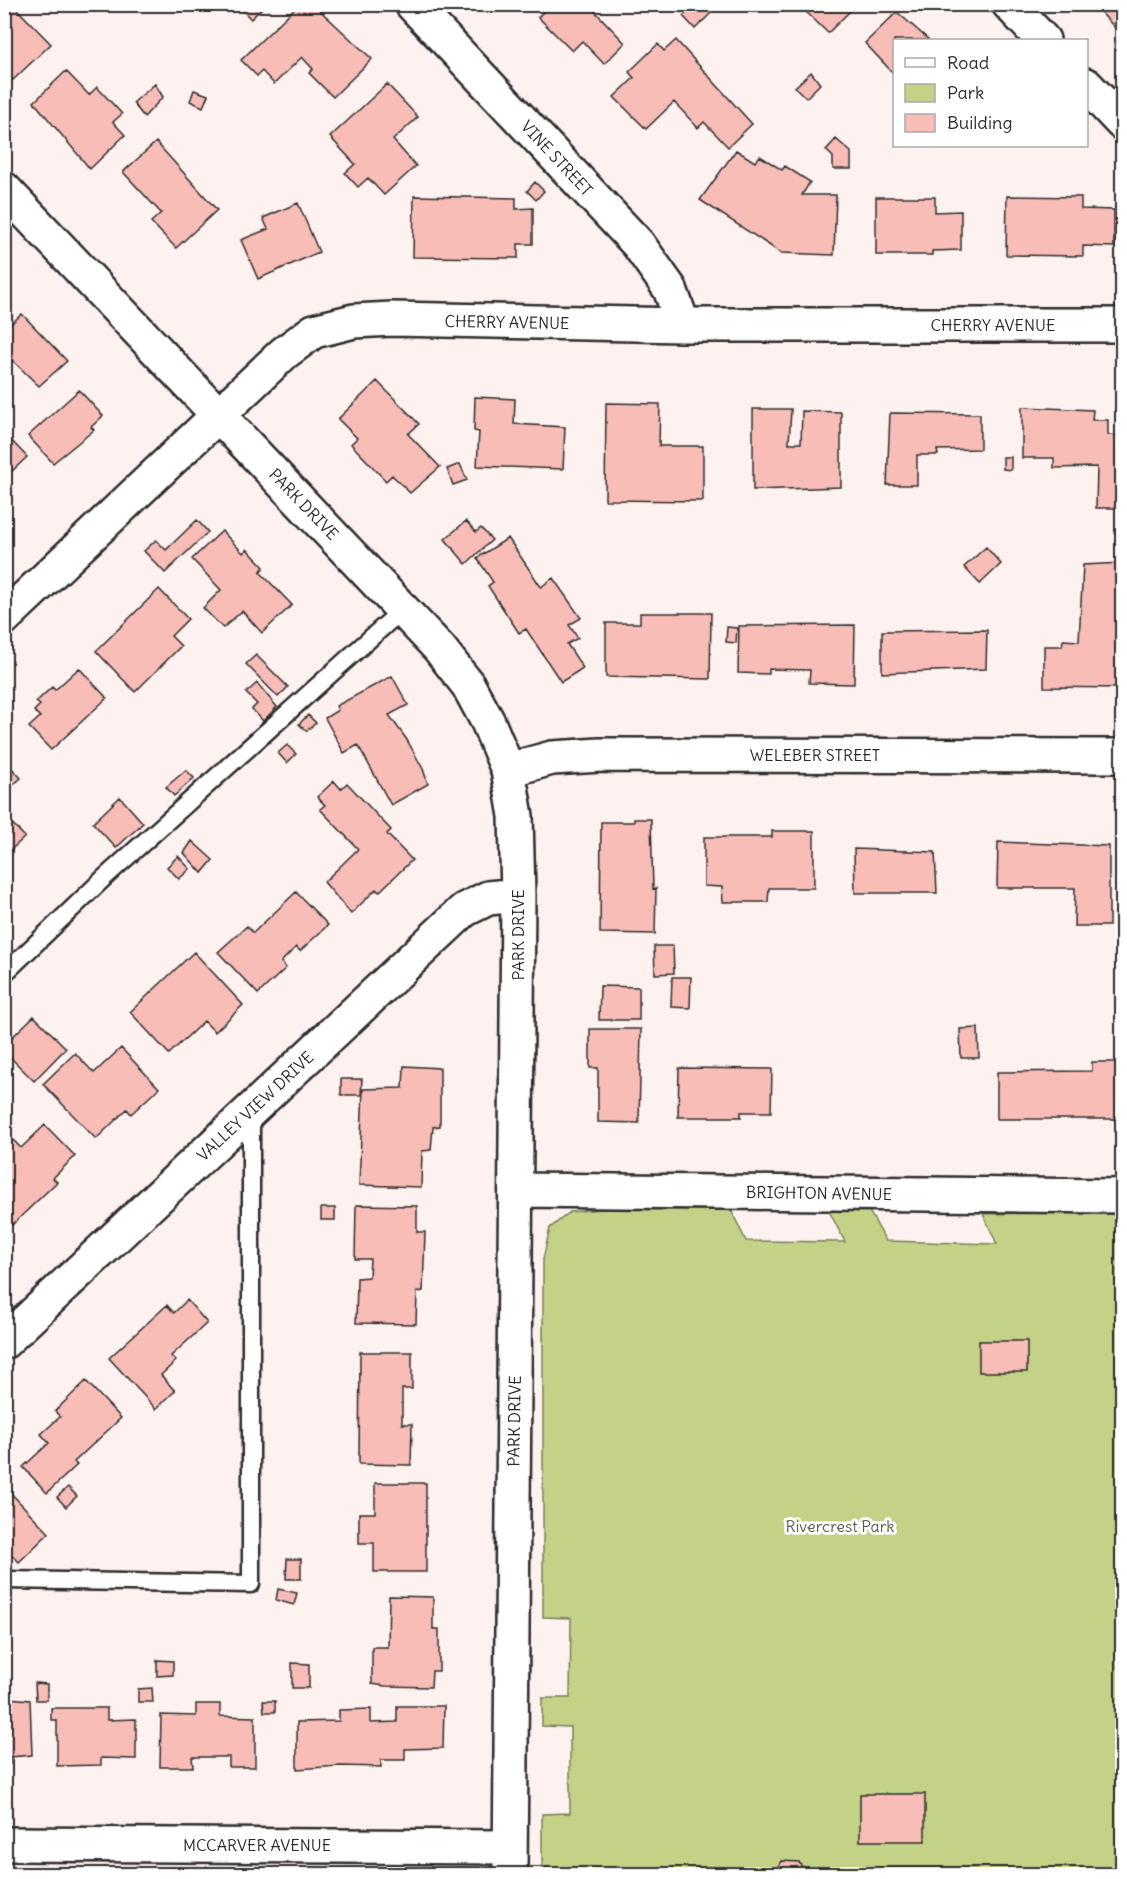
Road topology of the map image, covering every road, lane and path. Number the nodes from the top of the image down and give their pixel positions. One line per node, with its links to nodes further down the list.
1 (412, 4): 7 (street, VINE STREET)
2 (1009, 4): 3 (street)
3 (1042, 39)
4 (1088, 87): 5 (street)
5 (1122, 123)
6 (4, 189): 9 (street, PARK DRIVE)
7 (683, 325): 8 (street, CHERRY AVENUE); 9 (street, CHERRY AVENUE)
8 (1122, 326)
9 (218, 414): 10 (street, PARK DRIVE); 11 (street, CHERRY AVENUE)
10 (404, 608): 13 (street, PARK DRIVE); 15 (lane)
11 (4, 618)
12 (1122, 756): 13 (street, WELEBER STREET)
13 (508, 770): 14 (street, PARK DRIVE)
14 (518, 895): 16 (street, VALLEY VIEW DRIVE); 17 (street, PARK DRIVE)
15 (4, 974)
16 (251, 1110): 19 (street, VALLEY VIEW DRIVE); 20 (lane)
17 (516, 1190): 18 (street, BRIGHTON AVENUE); 22 (street, PARK DRIVE)
18 (1122, 1196)
19 (4, 1342)
20 (4, 1580)
21 (4, 1844): 22 (street, MCCARVER AVENUE)
22 (510, 1861)

